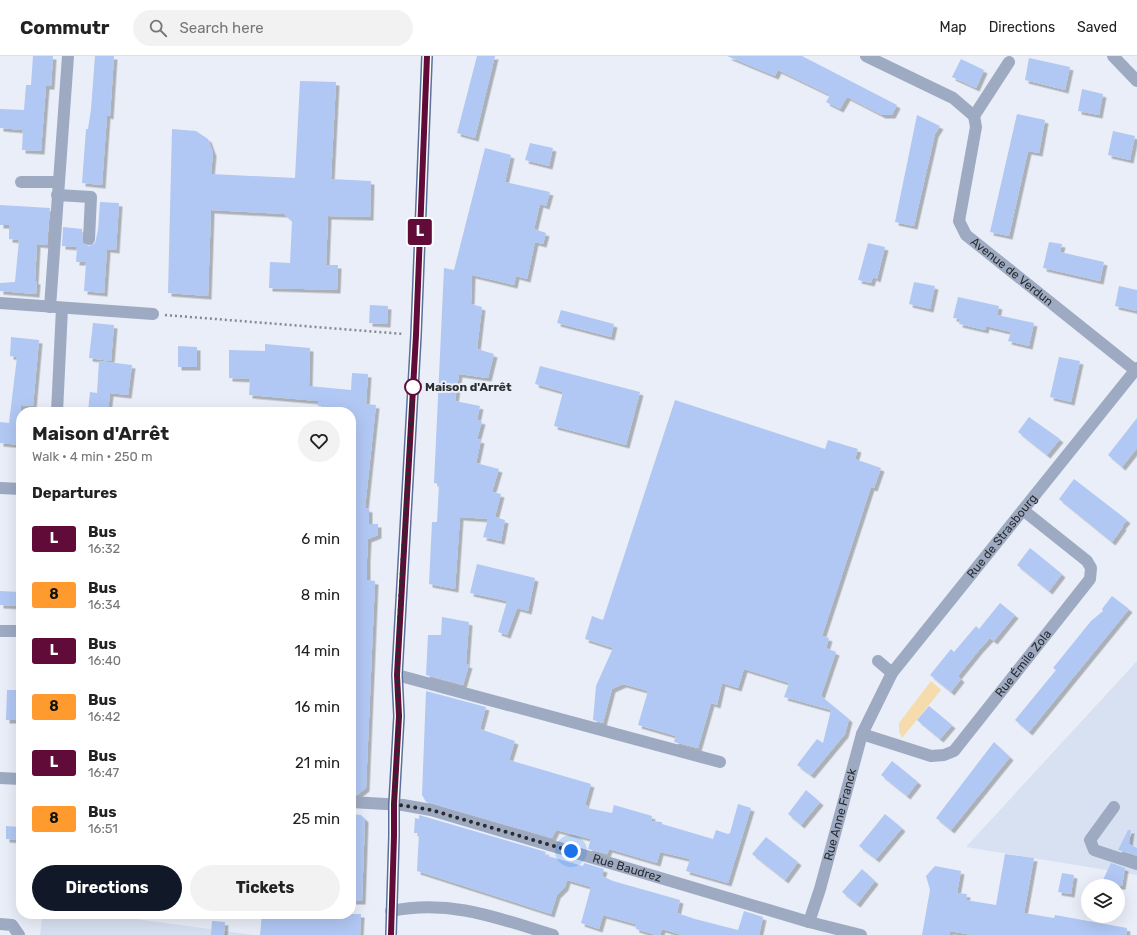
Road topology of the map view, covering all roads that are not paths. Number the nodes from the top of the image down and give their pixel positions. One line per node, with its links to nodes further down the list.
1 (68, 56): 9 (street)
2 (427, 56): 25 (main road)
3 (866, 56): 7 (street)
4 (1113, 56): 6 (street)
5 (1009, 62): 7 (street)
6 (1136, 78)
7 (974, 116): 16 (street, Avenue de Verdun)
8 (21, 182): 9 (street)
9 (58, 182): 10 (street)
10 (57, 195): 11 (street); 13 (street)
11 (89, 238)
12 (0, 303): 13 (street)
13 (50, 307): 14 (street)
14 (62, 308): 15 (street); 17 (street)
15 (153, 314)
16 (1136, 369): 20 (street, Rue de Strasbourg)
17 (57, 407)
18 (0, 488): 19 (street)
19 (16, 489)
20 (1023, 510): 24 (street, Rue de Strasbourg); 27 (street, Rue Émile Zola)
21 (0, 631): 22 (street)
22 (16, 631)
23 (878, 661): 24 (street)
24 (892, 673): 26 (street, Rue de Strasbourg)
25 (397, 675): 28 (street); 32 (main road)
26 (874, 708): 27 (street, Rue Anne Franck)
27 (862, 734): 36 (street, Rue Anne Franck)
28 (720, 762)
29 (0, 778): 30 (street)
30 (16, 779)
31 (356, 802): 32 (street, Rue Baudrez)
32 (394, 804): 35 (main road); 36 (street, Rue Baudrez)
33 (1114, 807): 34 (street)
34 (1137, 864)
35 (391, 911): 39 (main road); 40 (street)
36 (809, 922): 41 (street, Rue Baudrez)
37 (0, 924): 38 (street)
38 (18, 935)
39 (391, 935)
40 (554, 935)
41 (860, 935)

